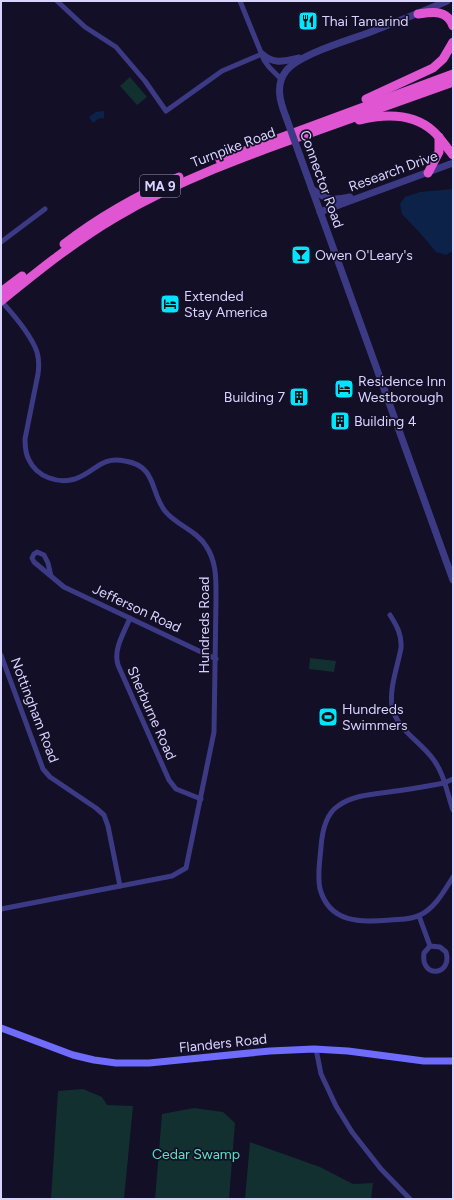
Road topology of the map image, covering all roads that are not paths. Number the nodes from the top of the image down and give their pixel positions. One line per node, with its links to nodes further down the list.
1 (57, 1): 7 (street)
2 (240, 1): 7 (street)
3 (447, 1): 4 (street)
4 (418, 14): 5 (highway); 8 (street)
5 (453, 26)
6 (453, 42): 12 (highway)
7 (262, 54): 8 (street); 10 (street)
8 (313, 54): 10 (street)
9 (453, 74): 12 (highway, Turnpike Road / MA 9)
10 (281, 79): 18 (street, Connector Road, bridge)
11 (453, 82): 13 (highway, Turnpike Road / MA 9)
12 (338, 115): 23 (highway, Turnpike Road / MA 9)
13 (327, 127): 14 (highway); 24 (highway, Turnpike Road / MA 9)
14 (439, 136): 15 (highway); 17 (highway)
15 (453, 155)
16 (453, 163): 17 (street, Research Drive)
17 (428, 173): 19 (street, Research Drive)
18 (312, 188): 19 (street); 21 (street, Connector Road)
19 (368, 194): 21 (street, Research Drive)
20 (45, 209): 22 (street)
21 (320, 212): 26 (street, Connector Road)
22 (1, 242)
23 (1, 292)
24 (1, 301): 30 (street, Hundreds Road)
25 (51, 576): 25 (street, Jefferson Road); 28 (street, Jefferson Road)
26 (453, 580)
27 (390, 615): 32 (street)
28 (130, 618): 30 (street, Jefferson Road); 33 (street, Sherburne Road)
29 (1, 655): 36 (street, Nottingham Road)
30 (216, 659): 33 (street, Hundreds Road)
31 (453, 779): 32 (street)
32 (444, 783): 34 (street); 38 (street)
33 (201, 799): 36 (street, Hundreds Road)
34 (453, 810)
35 (453, 877): 38 (street)
36 (120, 886): 37 (street, Hundreds Road)
37 (1, 909)
38 (419, 916): 39 (street)
39 (430, 946): 39 (street)
40 (1, 1028): 41 (main road, Flanders Road)
41 (316, 1050): 42 (main road, Flanders Road); 43 (street)
42 (453, 1061)
43 (410, 1199)

